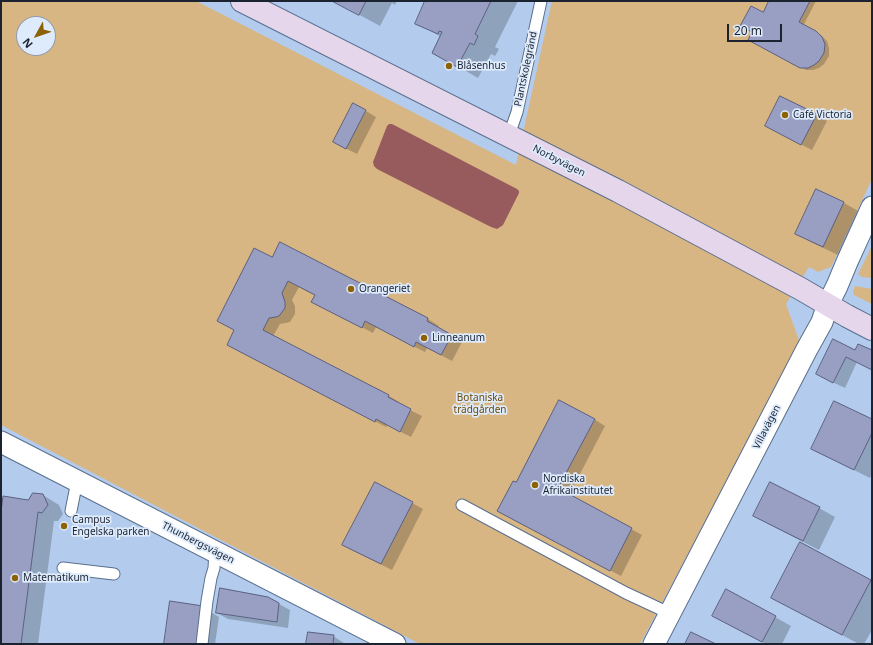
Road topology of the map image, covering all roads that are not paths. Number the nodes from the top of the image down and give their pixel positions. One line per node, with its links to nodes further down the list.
1 (242, 1): 3 (street, Norbyvägen)
2 (541, 1): 3 (lane, Plantskolegränd)
3 (509, 135): 5 (street, Norbyvägen)
4 (872, 207): 5 (street, Villavägen)
5 (828, 304): 6 (street, Norbyvägen); 14 (street, Villavägen)
6 (872, 329)
7 (1, 442): 8 (street, Thunbergsvägen)
8 (77, 481): 10 (lane); 11 (street, Thunbergsvägen)
9 (462, 505): 14 (lane)
10 (71, 511)
11 (214, 552): 15 (lane); 16 (street, Thunbergsvägen)
12 (63, 568): 13 (lane)
13 (114, 574)
14 (670, 614): 17 (street, Villavägen)
15 (202, 644)
16 (395, 644)
17 (654, 644)

